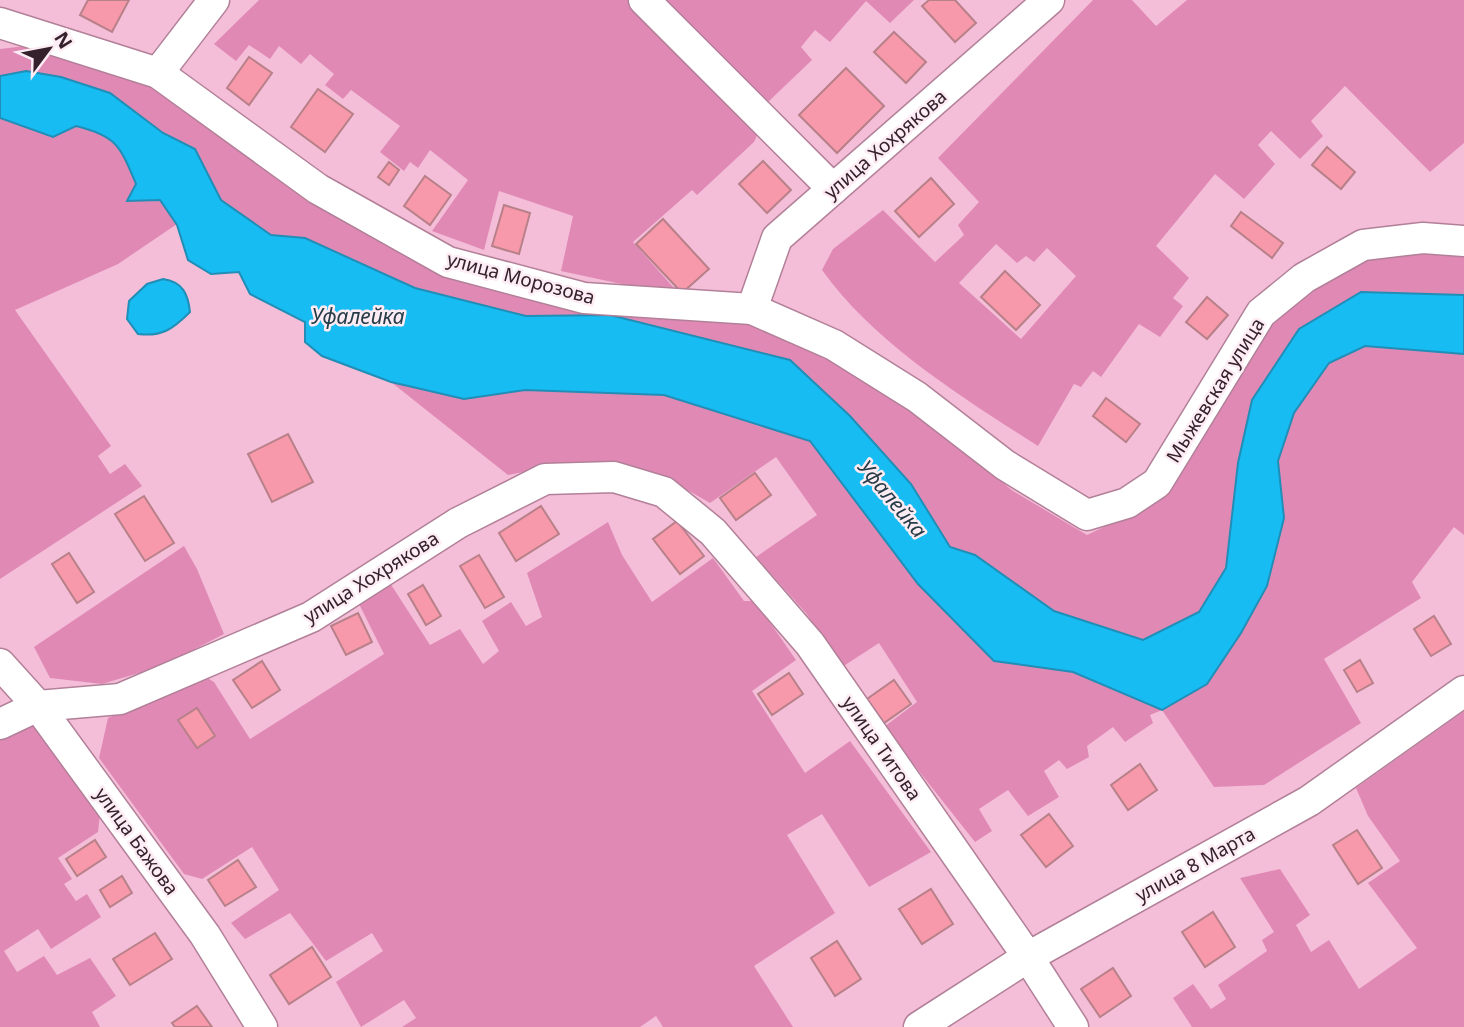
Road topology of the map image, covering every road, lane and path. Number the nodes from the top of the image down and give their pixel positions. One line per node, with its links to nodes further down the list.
1 (215, 0): 5 (street)
2 (644, 0): 6 (street)
3 (1049, 0): 6 (street, улица Хохрякова)
4 (0, 23): 5 (street, улица Морозова)
5 (158, 73): 8 (street, улица Морозова)
6 (833, 189): 8 (street, улица Хохрякова)
7 (1464, 241): 10 (street, Мыжевская улица)
8 (752, 309): 10 (street, улица Морозова)
9 (664, 492): 13 (street, улица Хохрякова); 15 (street, улица Титова)
10 (1087, 515)
11 (0, 664): 13 (street, улица Бажова)
12 (1464, 691): 15 (street, улица 8 Марта)
13 (38, 706): 14 (street, улица Хохрякова); 16 (street, улица Бажова)
14 (0, 724)
15 (1028, 957): 17 (street, улица 8 Марта); 18 (street, улица Титова)
16 (262, 1027)
17 (919, 1027)
18 (1073, 1027)

